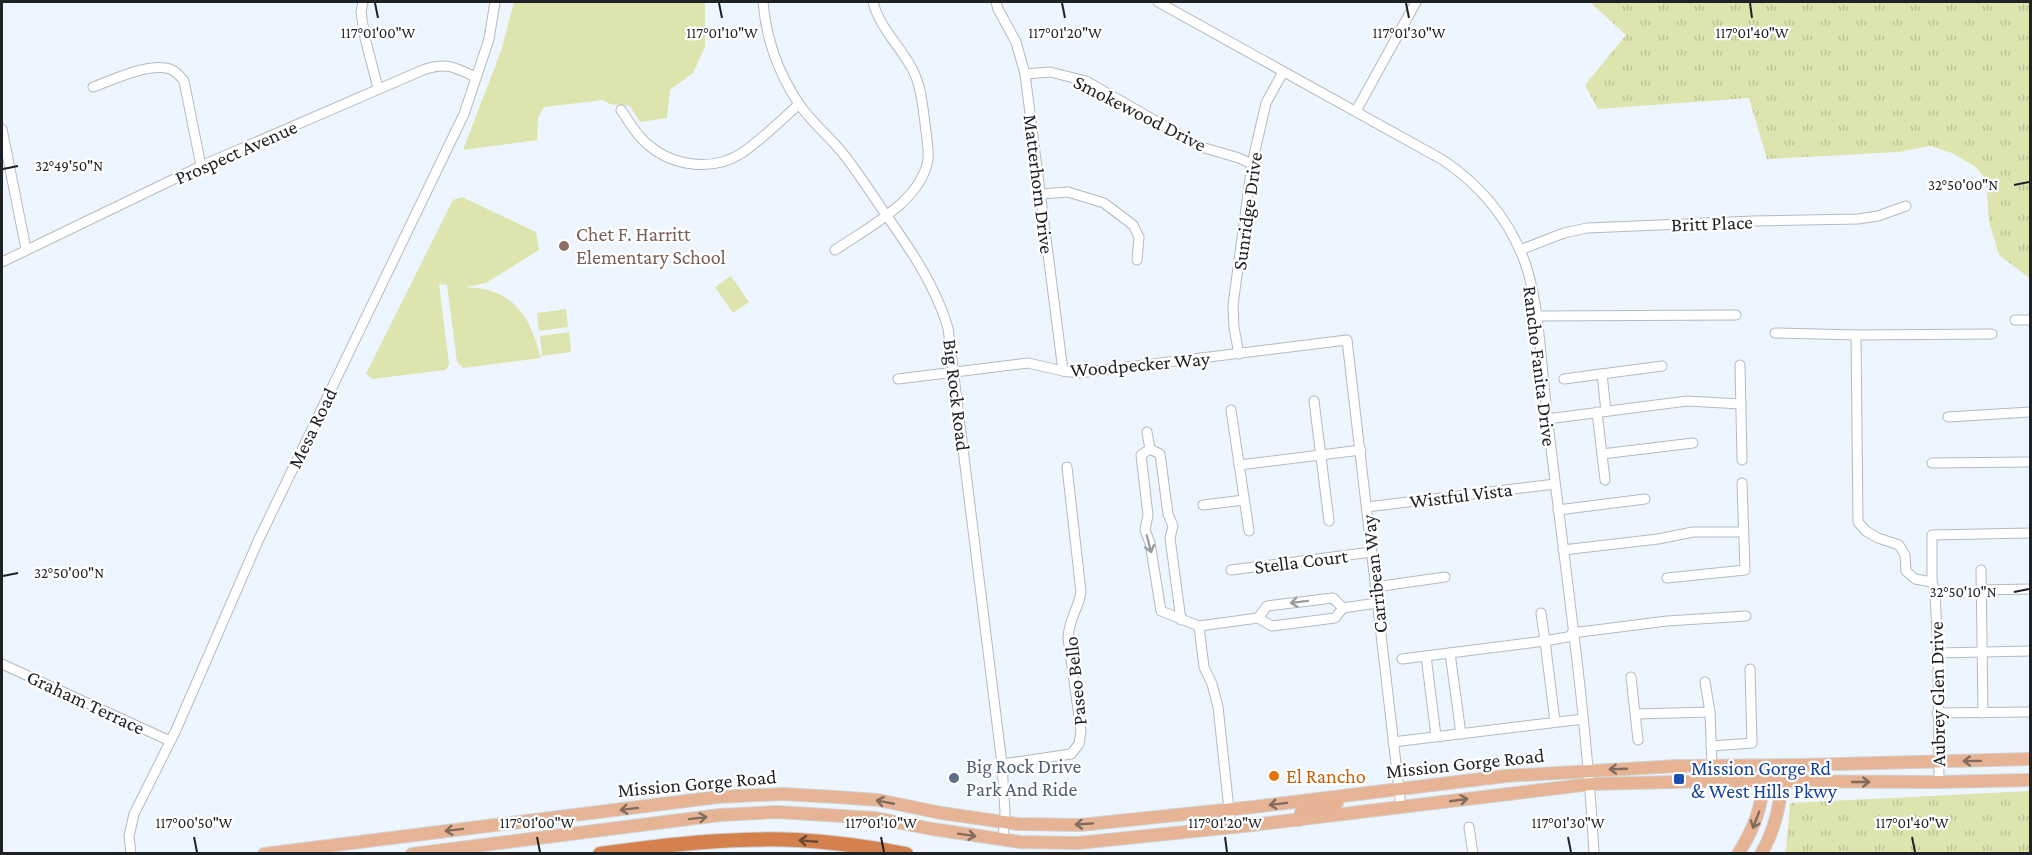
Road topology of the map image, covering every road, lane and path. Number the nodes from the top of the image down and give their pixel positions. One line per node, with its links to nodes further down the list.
1 (363, 2): 12 (street)
2 (495, 2): 10 (street, Mesa Road)
3 (764, 2): 13 (street, Big Rock Road)
4 (873, 2): 21 (street)
5 (996, 2): 9 (street, Matterhorn Drive)
6 (1158, 2): 8 (street, Rancho Fanita Drive)
7 (1416, 2): 15 (street)
8 (1283, 72): 15 (street, Rancho Fanita Drive); 17 (street, Sunridge Drive)
9 (1025, 74): 17 (street, Smokewood Drive); 19 (street, Matterhorn Drive)
10 (476, 77): 12 (street, Prospect Avenue); 114 (street, Mesa Road)
11 (93, 87): 18 (street)
12 (378, 88): 18 (street, Prospect Avenue)
13 (799, 104): 14 (street); 21 (street, Big Rock Road)
14 (621, 110)
15 (1356, 111): 24 (street, Rancho Fanita Drive)
16 (2, 129): 22 (street)
17 (1252, 164): 35 (street, Sunridge Drive)
18 (201, 166): 22 (street, Prospect Avenue)
19 (1041, 194): 25 (street); 39 (street, Matterhorn Drive)
20 (1906, 206): 24 (street, Britt Place)
21 (886, 215): 23 (street); 38 (street, Big Rock Road)
22 (26, 249): 26 (street, Prospect Avenue)
23 (835, 250)
24 (1520, 250): 28 (street, Rancho Fanita Drive)
25 (1137, 260)
26 (2, 262)
27 (1736, 315): 28 (street)
28 (1537, 316): 49 (street, Rancho Fanita Drive)
29 (2015, 320): 30 (street)
30 (2031, 320)
31 (1775, 333): 33 (street)
32 (1992, 334): 33 (street)
33 (1856, 335): 81 (street)
34 (1347, 340): 35 (street, Woodpecker Way); 53 (street, Carribean Way)
35 (1239, 354): 39 (street, Woodpecker Way)
36 (1740, 365): 44 (street)
37 (1662, 366): 40 (street)
38 (955, 371): 39 (street, Woodpecker Way); 41 (street, Woodpecker Way); 119 (street, Big Rock Road)
39 (1063, 371)
40 (1602, 374): 42 (street); 46 (street)
41 (898, 379)
42 (1564, 379)
43 (1314, 401): 55 (street)
44 (1741, 404): 46 (street); 56 (street)
45 (1232, 410): 59 (street)
46 (1602, 412): 49 (street); 54 (street)
47 (2031, 412): 48 (street)
48 (1948, 417)
49 (1547, 419): 62 (street, Rancho Fanita Drive)
50 (1147, 432): 52 (street)
51 (1693, 442): 54 (street)
52 (1150, 449): 69 (street); 70 (street)
53 (1360, 450): 55 (street); 67 (street, Carribean Way)
54 (1602, 454): 61 (street)
55 (1321, 455): 59 (street); 71 (street)
56 (1742, 460)
57 (1932, 462): 58 (street)
58 (2031, 462)
59 (1239, 465): 64 (street)
60 (1067, 467): 119 (street, Paseo Bello)
61 (1605, 480)
62 (1555, 483): 67 (street, Wistful Vista); 68 (street, Rancho Fanita Drive)
63 (1742, 483): 73 (street)
64 (1244, 500): 66 (street); 72 (street)
65 (1645, 500): 68 (street)
66 (1203, 505)
67 (1367, 507): 76 (street, Carribean Way)
68 (1558, 510): 75 (street, Rancho Fanita Drive)
69 (1168, 514): 70 (street); 90 (street)
70 (1147, 518): 90 (street, one-way to 90)
71 (1329, 521)
72 (1249, 531)
73 (1744, 532): 75 (street); 80 (street)
74 (2031, 533): 81 (street, Aubrey Glen Drive)
75 (1563, 550): 92 (street, Rancho Fanita Drive)
76 (1372, 552): 77 (street, Stella Court); 82 (street, Carribean Way)
77 (1230, 570)
78 (1981, 570): 84 (street)
79 (1445, 577): 82 (street)
80 (1667, 578)
81 (1932, 582): 97 (street, Aubrey Glen Drive)
82 (1375, 587): 85 (street, Carribean Way)
83 (2031, 589): 84 (street)
84 (1981, 590): 95 (street)
85 (1377, 603): 86 (street); 115 (street, Carribean Way)
86 (1343, 608): 89 (street); 89 (street, one-way to 89)
87 (1541, 613): 93 (street)
88 (1746, 616): 92 (street)
89 (1258, 618): 91 (street)
90 (1178, 619): 91 (street)
91 (1199, 626): 132 (street)
92 (1573, 635): 93 (street); 109 (street, Rancho Fanita Drive)
93 (1545, 641): 96 (street); 110 (street)
94 (2031, 651): 95 (street)
95 (1982, 652): 97 (street); 105 (street)
96 (1450, 653): 98 (street); 111 (street)
97 (1938, 653): 107 (street, Aubrey Glen Drive)
98 (1426, 656): 99 (street); 112 (street)
99 (1402, 659)
100 (2, 664): 114 (street, Graham Terrace)
101 (1750, 669): 116 (street)
102 (1631, 677): 108 (street)
103 (1705, 682): 104 (street)
104 (1710, 712): 108 (street); 116 (street)
105 (1983, 712): 106 (street); 107 (street)
106 (2031, 712)
107 (1937, 713): 118 (street, Aubrey Glen Drive)
108 (1636, 714): 113 (street)
109 (1583, 719): 110 (street); 123 (street, Rancho Fanita Drive)
110 (1555, 722): 111 (street)
111 (1461, 734): 112 (street)
112 (1436, 736): 115 (street)
113 (1638, 740)
114 (170, 741): 138 (street, Mesa Road)
115 (1393, 742): 129 (street, Carribean Way)
116 (1711, 746): 120 (street)
117 (2031, 759): 118 (main road, Mission Gorge Road, one-way to 118)
118 (1939, 762): 122 (main road, Mission Gorge Road); 127 (street, Aubrey Glen Drive)
119 (1002, 764): 134 (street, Big Rock Road)
120 (1712, 765): 121 (main road, Mission Gorge Road); 123 (main road, Mission Gorge Road, one-way to 123)
121 (1765, 765): 122 (main road, Mission Gorge Road); 125 (main road)
122 (1782, 766): 126 (main road)
123 (1589, 770): 128 (street, Rancho Fanita Drive); 129 (main road, Mission Gorge Road)
124 (2031, 780): 127 (main road, Mission Gorge Road)
125 (1764, 782): 126 (main road, Mission Gorge Road); 128 (main road, Mission Gorge Road); 145 (main road, one-way to 145)
126 (1781, 782): 127 (main road, Mission Gorge Road, one-way to 127); 146 (main road)
127 (1939, 782)
128 (1591, 784): 131 (main road, Mission Gorge Road, one-way to 128); 144 (street, Rancho Fanita Drive)
129 (1399, 789): 130 (main road, Mission Gorge Road); 131 (street, Carribean Way)
130 (1338, 797): 132 (main road, Mission Gorge Road, one-way to 132); 133 (main road)
131 (1401, 807): 133 (main road, Mission Gorge Road)
132 (1229, 810): 134 (main road, Mission Gorge Road, one-way to 134); 136 (street)
133 (1299, 820): 136 (main road, Mission Gorge Road)
134 (1005, 822): 137 (street, Big Rock Road); 139 (main road, Mission Gorge Road, one-way to 139)
135 (1469, 827): 143 (street)
136 (1231, 828): 137 (main road, Mission Gorge Road)
137 (1003, 840): 140 (main road, Mission Gorge Road, one-way to 137)
138 (131, 854)
139 (264, 854)
140 (412, 854)
141 (600, 854): 142 (highway, one-way to 141)
142 (906, 854)
143 (1473, 854)
144 (1594, 854)
145 (1738, 854)
146 (1761, 854)

